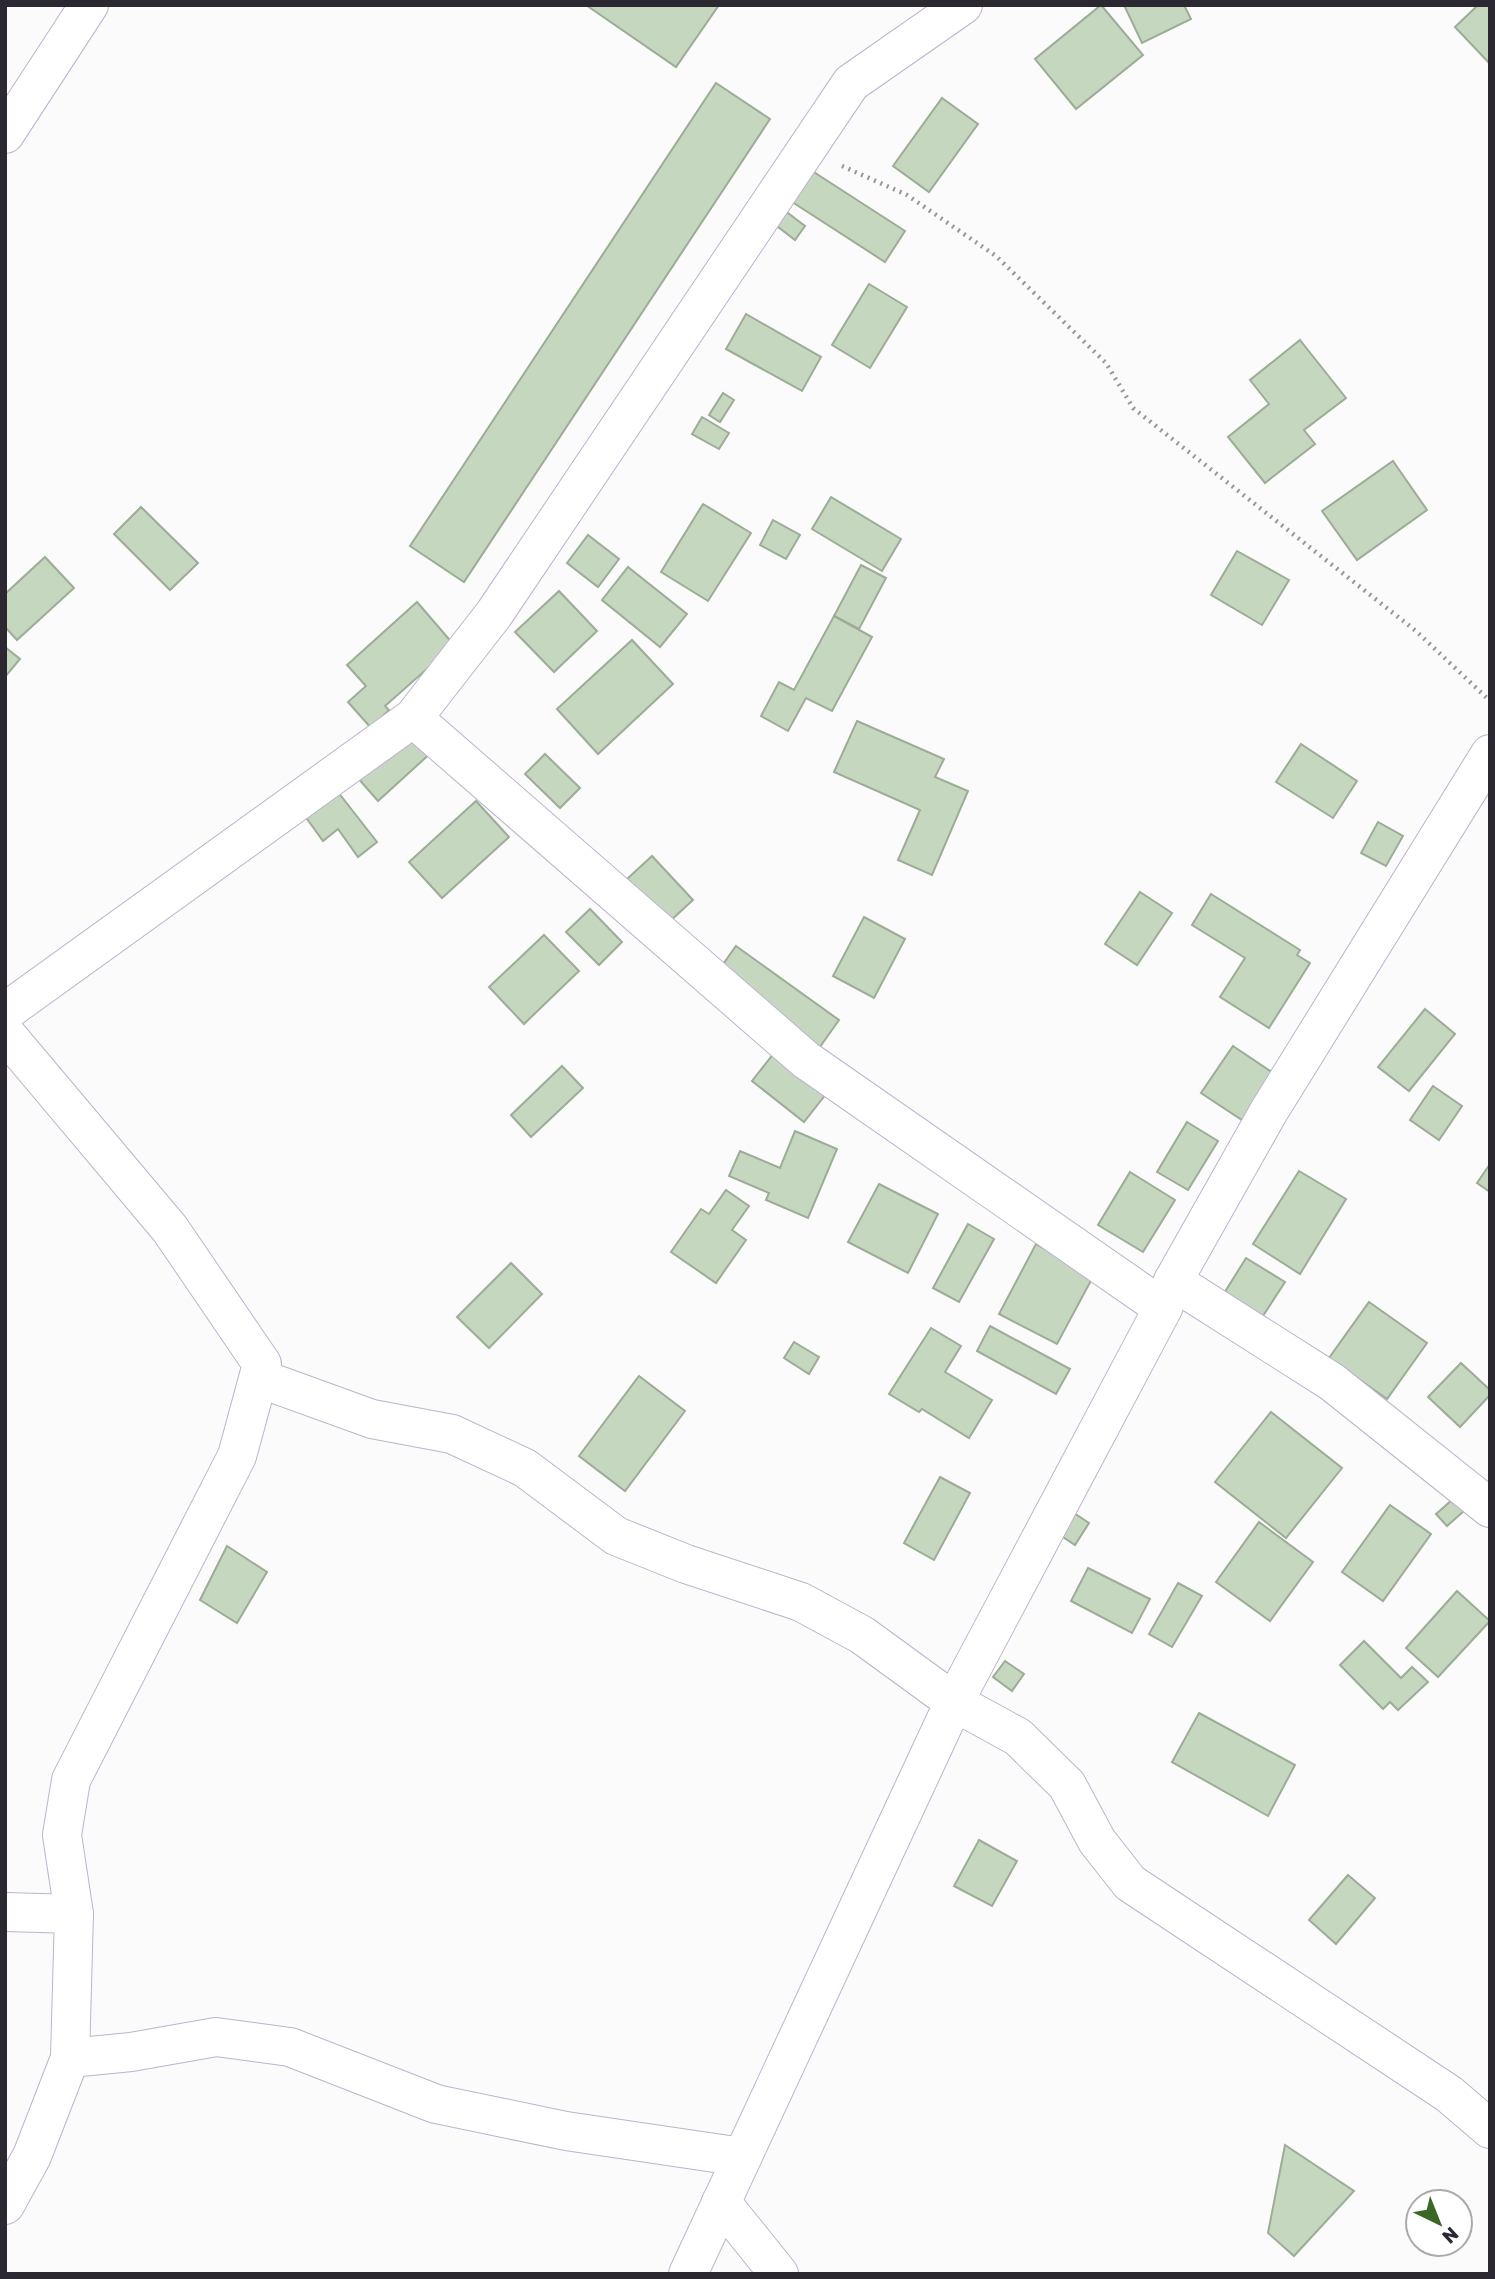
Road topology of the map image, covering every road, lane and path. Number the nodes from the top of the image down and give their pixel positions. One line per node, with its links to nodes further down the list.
1 (89, 5): 3 (street)
2 (963, 5): 4 (street)
3 (11, 114)
4 (806, 149): 5 (path); 6 (street)
5 (1490, 701)
6 (413, 718): 8 (street); 10 (street)
7 (1490, 754): 10 (street)
8 (5, 1012)
9 (5, 1033): 11 (street)
10 (1168, 1294): 12 (street); 13 (street)
11 (259, 1378): 13 (street); 15 (street)
12 (1490, 1508)
13 (954, 1702): 17 (street); 18 (street)
14 (5, 1912): 15 (street)
15 (74, 1914): 16 (street)
16 (70, 2058): 18 (street); 20 (street)
17 (1490, 2129)
18 (742, 2157): 19 (street)
19 (721, 2202): 21 (street); 22 (street)
20 (5, 2206)
21 (688, 2274)
22 (779, 2274)

